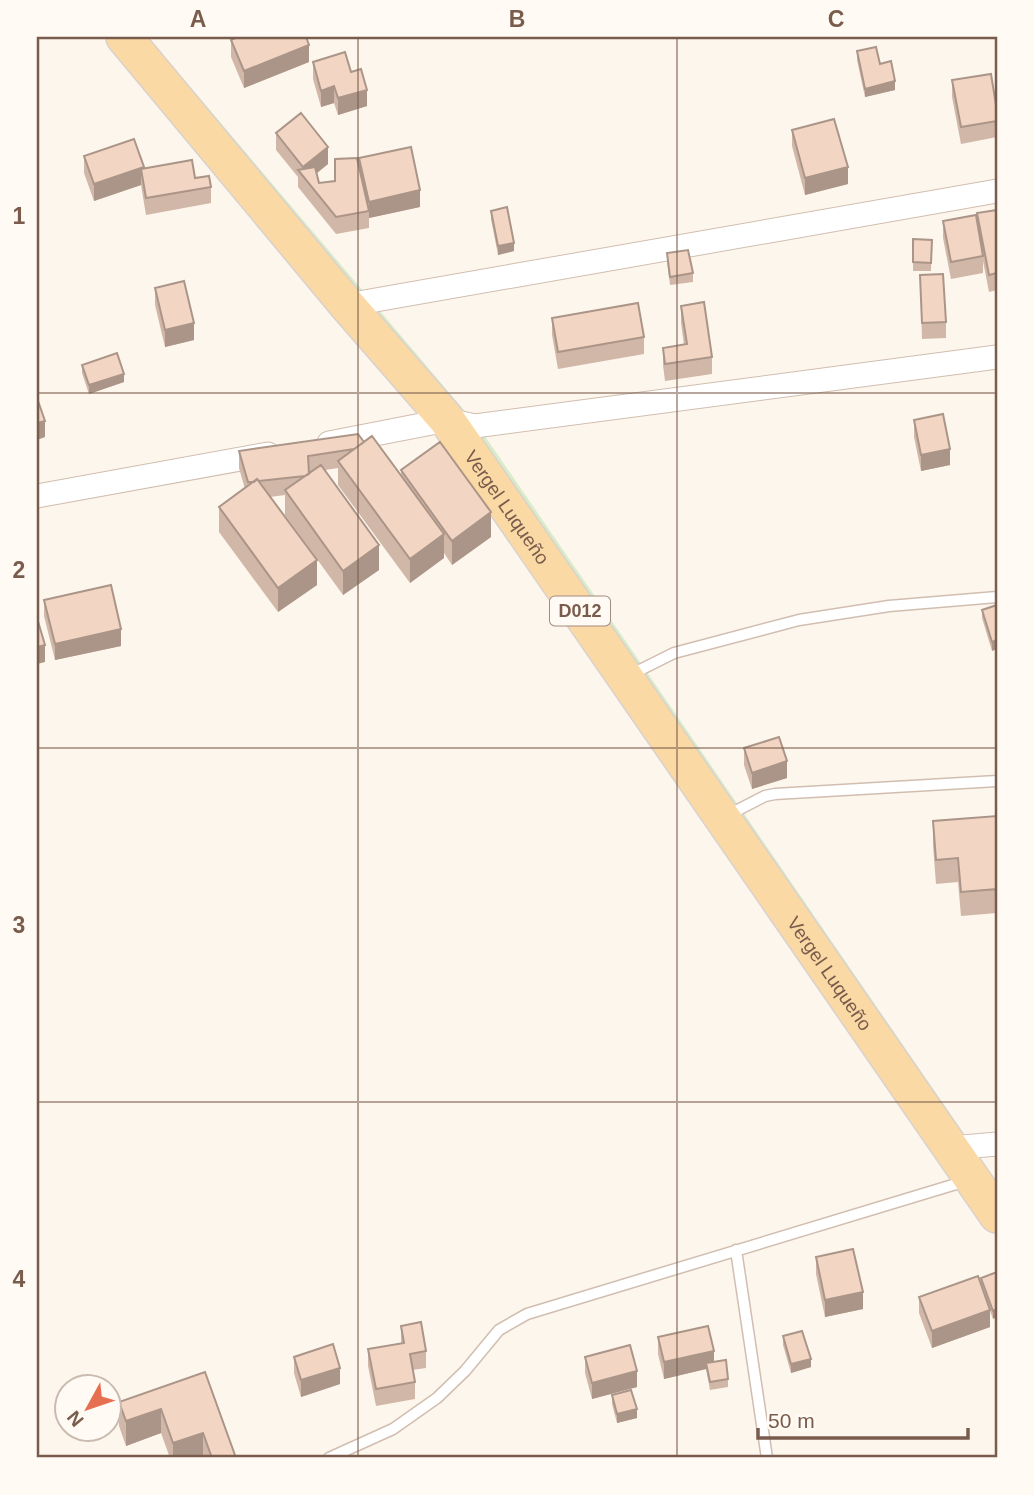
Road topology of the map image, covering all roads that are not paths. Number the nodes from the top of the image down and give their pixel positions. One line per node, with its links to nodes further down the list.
1 (124, 37): 3 (main road, Vergel Luqueño / D012)
2 (997, 191): 3 (street)
3 (347, 305): 5 (main road, Vergel Luqueño / D012)
4 (997, 357): 5 (street)
5 (447, 420): 6 (street); 8 (main road, Vergel Luqueño / D012)
6 (37, 496)
7 (997, 597): 8 (lane)
8 (626, 677): 10 (main road, Vergel Luqueño / D012)
9 (997, 781): 10 (lane)
10 (723, 818): 12 (main road, Vergel Luqueño / D012)
11 (997, 1144): 12 (street)
12 (951, 1149): 13 (main road, Vergel Luqueño / D012)
13 (972, 1179): 14 (main road, Vergel Luqueño / D012); 15 (lane)
14 (997, 1215)
15 (736, 1250): 16 (lane); 17 (lane)
16 (328, 1458)
17 (767, 1458)

